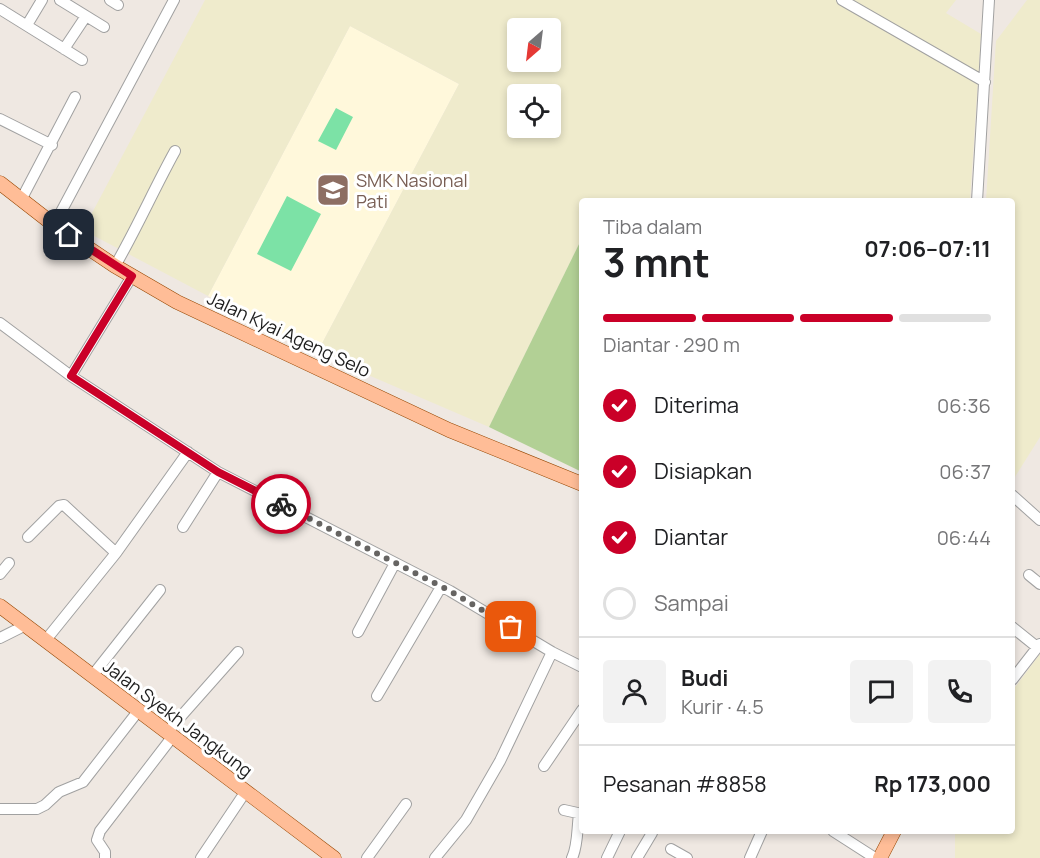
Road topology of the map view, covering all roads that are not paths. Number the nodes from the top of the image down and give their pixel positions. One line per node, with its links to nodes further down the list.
1 (42, 0): 8 (street)
2 (60, 0): 7 (street)
3 (174, 0): 20 (street)
4 (842, 0): 12 (street)
5 (989, 0): 12 (street)
6 (0, 9): 8 (street)
7 (86, 16): 9 (street); 10 (street)
8 (27, 26): 10 (street)
9 (104, 27)
10 (64, 49): 11 (street)
11 (82, 60)
12 (985, 82): 18 (street)
13 (75, 97): 15 (street)
14 (0, 119): 15 (street)
15 (52, 145): 19 (street)
16 (175, 151): 21 (street)
17 (0, 183): 19 (main road, Jalan Kyai Ageng Selo)
18 (976, 198)
19 (21, 200): 20 (main road, Jalan Kyai Ageng Selo)
20 (54, 225): 21 (main road, Jalan Kyai Ageng Selo)
21 (116, 266): 22 (main road, Jalan Kyai Ageng Selo)
22 (132, 276): 24 (street); 27 (main road, Jalan Kyai Ageng Selo)
23 (0, 323): 24 (street)
24 (71, 376): 25 (street)
25 (188, 452): 26 (street); 32 (street)
26 (218, 472): 30 (street); 34 (street)
27 (579, 483)
28 (1015, 498): 29 (street)
29 (1040, 520)
30 (183, 527)
31 (28, 537): 32 (street)
32 (116, 553): 45 (street)
33 (9, 563): 35 (street)
34 (395, 563): 38 (street); 43 (street)
35 (0, 574)
36 (1029, 575): 37 (street)
37 (1040, 584)
38 (441, 586): 48 (street); 52 (street)
39 (160, 590): 50 (street)
40 (0, 606): 41 (main road, Jalan Syekh Jangkung)
41 (24, 626): 44 (street); 45 (main road, Jalan Syekh Jangkung)
42 (1015, 629): 46 (street)
43 (358, 632)
44 (0, 638)
45 (45, 641): 50 (main road, Jalan Syekh Jangkung)
46 (1038, 645): 51 (street)
47 (238, 652): 55 (street)
48 (552, 652): 49 (street); 73 (street)
49 (579, 666)
50 (92, 676): 53 (main road, Jalan Syekh Jangkung)
51 (1015, 676)
52 (376, 696)
53 (139, 710): 55 (main road, Jalan Syekh Jangkung); 59 (street)
54 (579, 714): 56 (street)
55 (170, 734): 57 (main road, Jalan Syekh Jangkung); 69 (street)
56 (544, 766)
57 (246, 791): 70 (street); 71 (main road, Jalan Syekh Jangkung)
58 (406, 804): 72 (street)
59 (0, 809)
60 (564, 810): 61 (street)
61 (579, 814)
62 (579, 822): 74 (street)
63 (619, 834): 75 (street)
64 (651, 834): 76 (street)
65 (761, 834): 78 (street)
66 (838, 834): 79 (street)
67 (892, 834): 80 (main road)
68 (671, 849): 77 (street)
69 (105, 858)
70 (201, 858)
71 (334, 858)
72 (367, 858)
73 (435, 858)
74 (572, 858)
75 (607, 858)
76 (637, 858)
77 (687, 858)
78 (750, 858)
79 (875, 858)
80 (880, 858)

